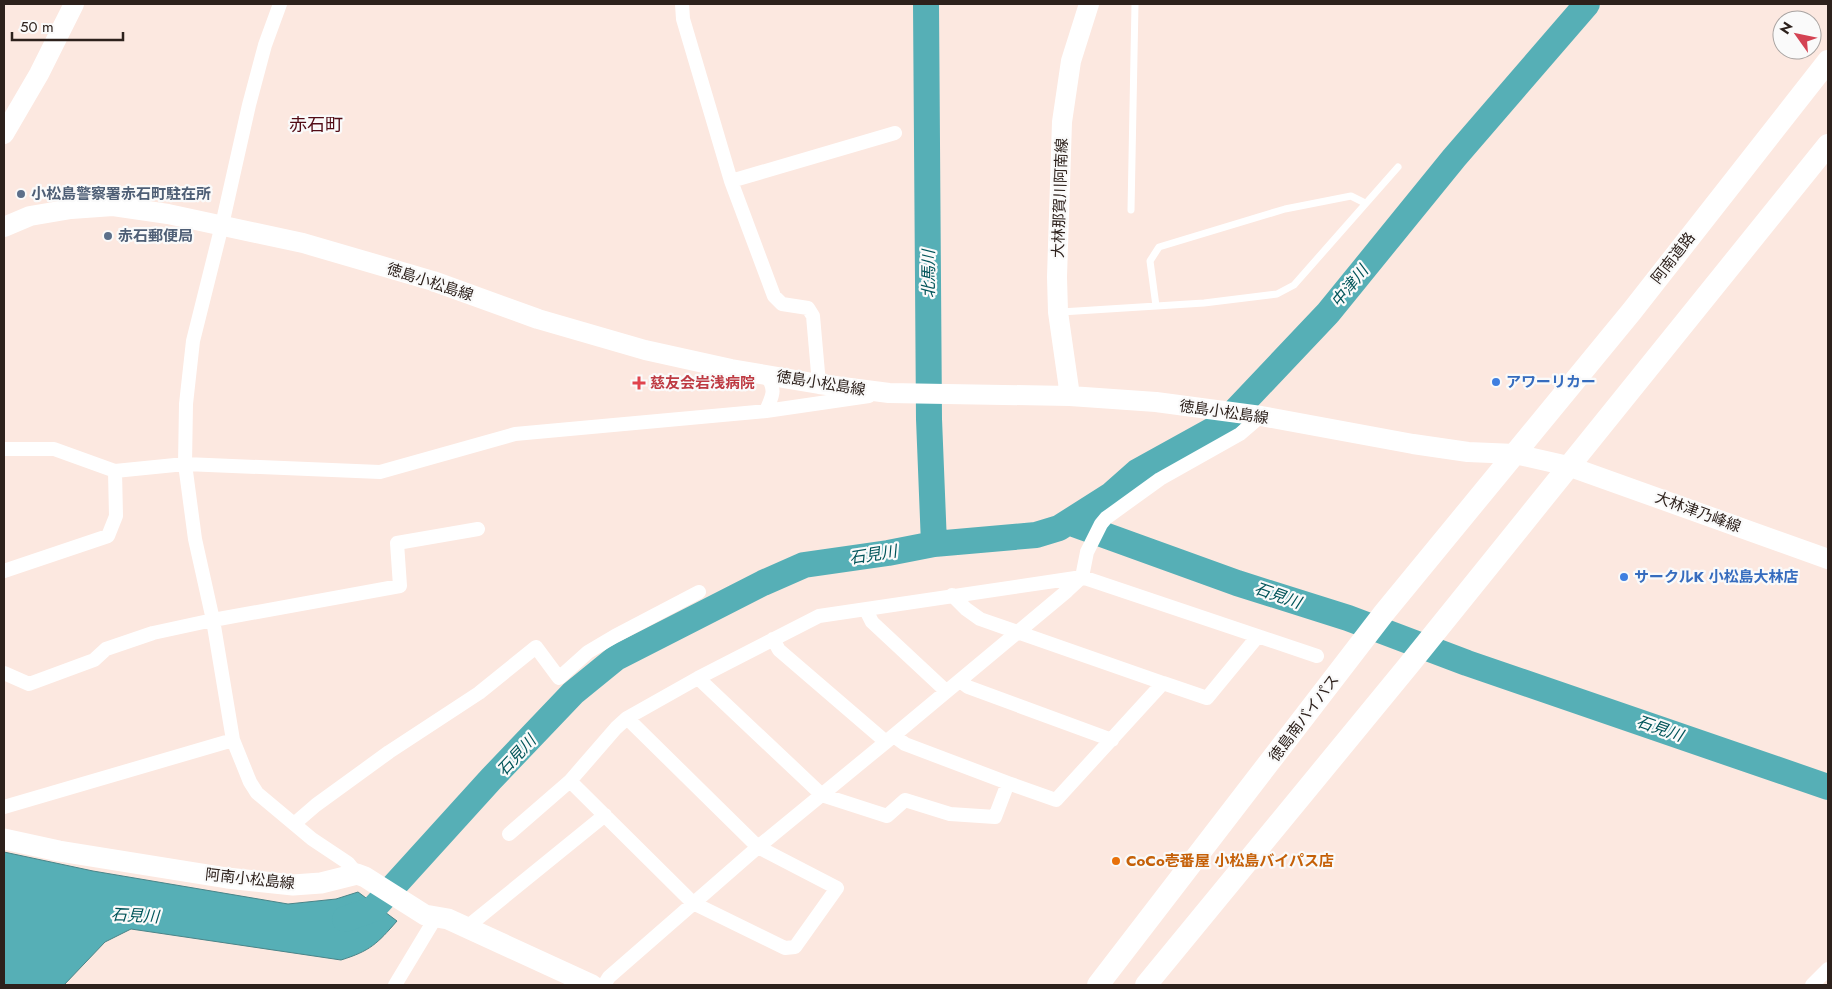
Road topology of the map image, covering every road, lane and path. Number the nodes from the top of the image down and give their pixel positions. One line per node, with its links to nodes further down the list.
1 (74, 4): 8 (main road)
2 (280, 4): 14 (street)
3 (682, 4): 11 (street)
4 (1089, 4): 17 (main road, 大林那賀川阿南線)
5 (1135, 4): 13 (lane)
6 (1828, 61): 25 (highway, 阿南道路)
7 (895, 133): 11 (street)
8 (4, 134)
9 (1828, 145): 27 (highway)
10 (1398, 167): 12 (lane)
11 (731, 181): 19 (street)
12 (1365, 203): 16 (lane); 16 (lane)
13 (1132, 210)
14 (222, 225): 15 (main road, 徳島小松島線); 18 (main road, 徳島小松島線); 26 (street)
15 (4, 227)
16 (1156, 306): 17 (lane)
17 (1058, 312): 21 (main road, 大林那賀川阿南線)
18 (767, 375): 19 (main road, 徳島小松島線); 22 (street)
19 (820, 384): 20 (main road, 徳島小松島線)
20 (889, 393): 21 (main road, 徳島小松島線); 22 (street)
21 (1070, 396): 23 (main road, 徳島小松島線)
22 (766, 411): 26 (street)
23 (1252, 415): 25 (main road, 徳島小松島線); 32 (street)
24 (4, 449): 28 (street)
25 (1515, 454): 27 (main road, 徳島小松島線); 67 (highway, 徳島南バイパス)
26 (185, 464): 28 (street); 36 (street)
27 (1568, 466): 30 (main road, 大林津乃峰線); 68 (highway)
28 (115, 471): 31 (street)
29 (478, 529): 36 (street)
30 (1828, 560)
31 (4, 571)
32 (1082, 577): 34 (street); 37 (street); 38 (street)
33 (699, 592): 55 (street)
34 (952, 595): 35 (street); 37 (street)
35 (866, 610): 39 (street); 45 (street)
36 (213, 620): 41 (street); 48 (street)
37 (1019, 632): 43 (street); 44 (street)
38 (1258, 636): 40 (street); 44 (street)
39 (773, 640): 42 (street); 47 (street)
40 (1318, 656)
41 (4, 673)
42 (698, 678): 46 (street); 52 (street)
43 (960, 681): 45 (street); 49 (street)
44 (1163, 683): 49 (street)
45 (946, 691): 47 (street)
46 (627, 718): 50 (street); 58 (street)
47 (890, 739): 51 (street); 52 (street)
48 (233, 740): 53 (street); 55 (street)
49 (1112, 740): 51 (street)
50 (570, 781): 54 (street); 56 (street)
51 (1008, 783): 52 (street)
52 (822, 795): 58 (street)
53 (4, 807)
54 (605, 816): 60 (street); 62 (street)
55 (294, 824): 59 (street)
56 (508, 834)
57 (4, 839): 59 (main road, 阿南小松島線)
58 (758, 847): 60 (street); 60 (street)
59 (361, 875): 61 (main road)
60 (692, 903): 66 (street)
61 (436, 917): 62 (main road); 64 (street)
62 (468, 928): 65 (main road)
63 (1828, 969): 69 (street)
64 (395, 985)
65 (592, 985)
66 (604, 985)
67 (1098, 985)
68 (1146, 985)
69 (1812, 985)

